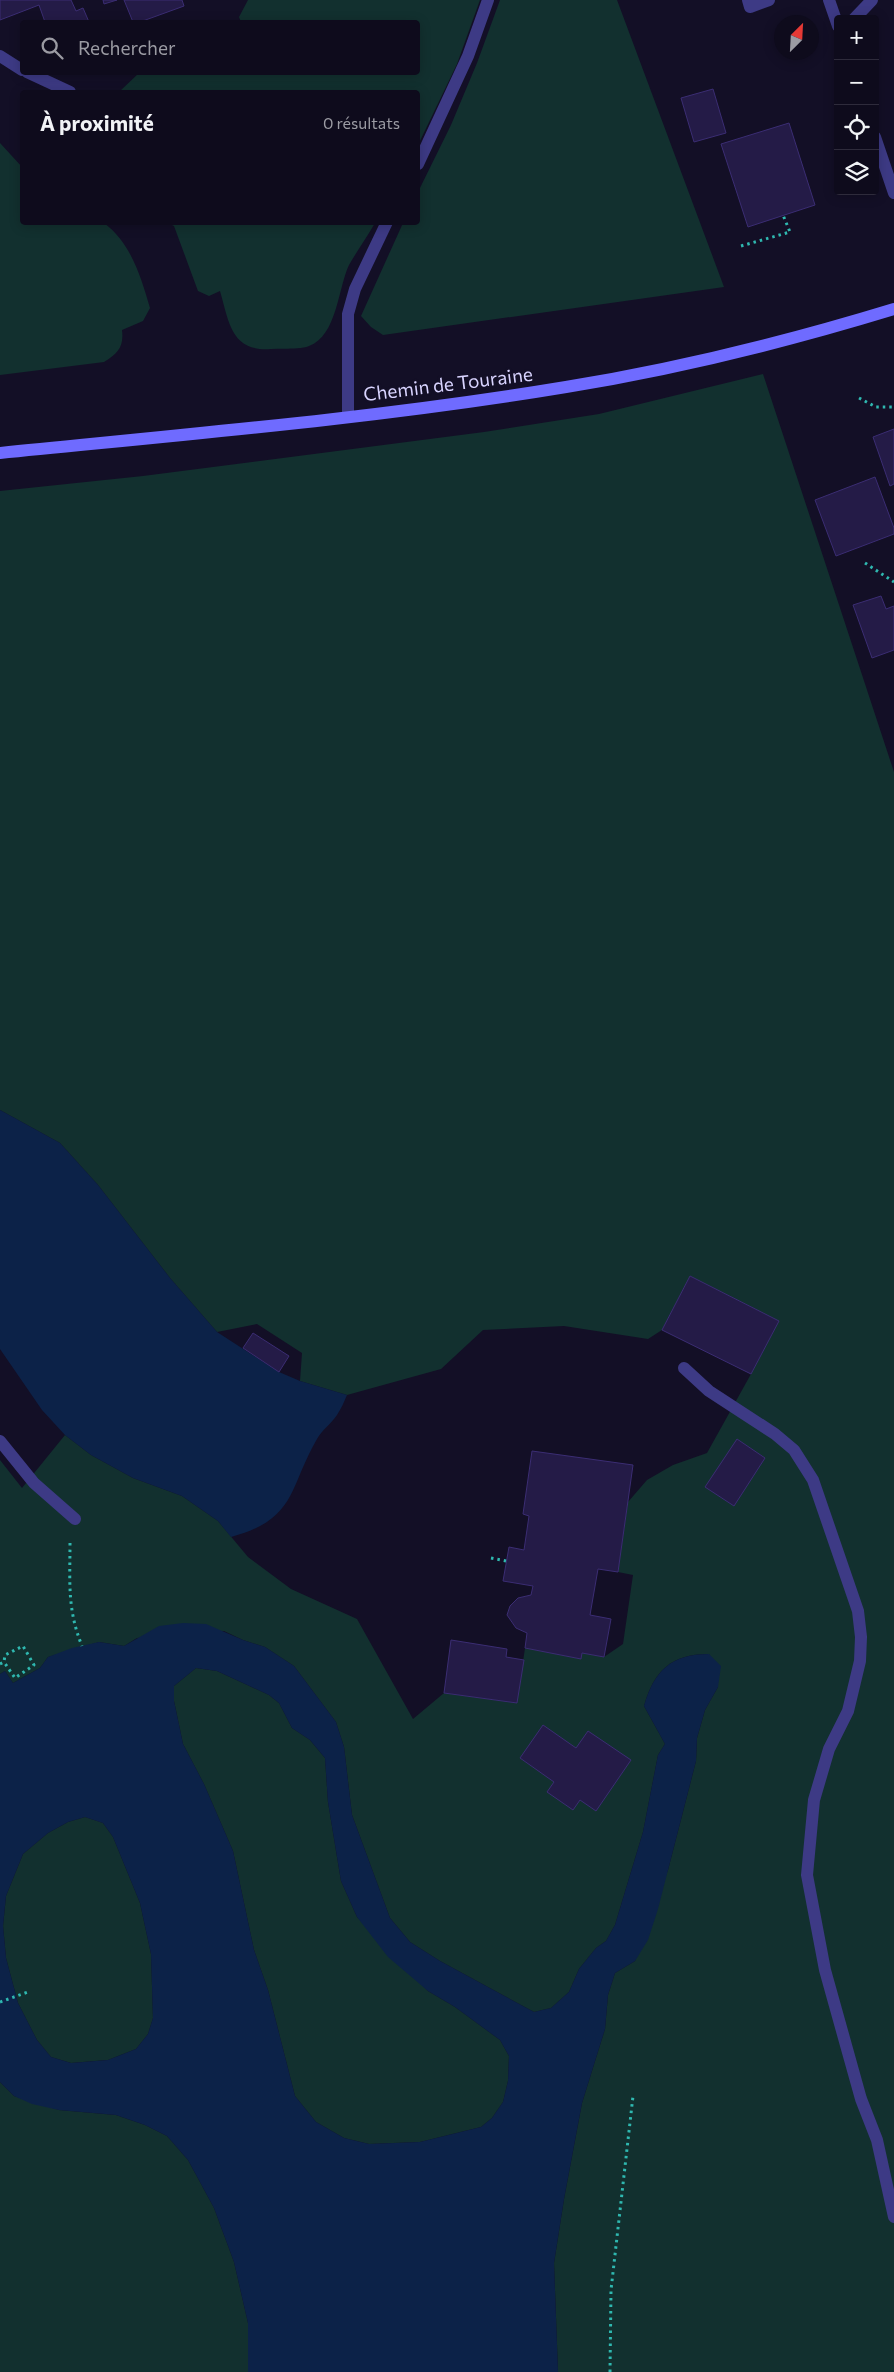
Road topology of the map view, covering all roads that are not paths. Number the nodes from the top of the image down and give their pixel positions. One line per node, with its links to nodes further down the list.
1 (488, 0): 13 (lane)
2 (748, 0): 3 (lane)
3 (769, 0)
4 (829, 0): 6 (lane)
5 (872, 0): 7 (lane)
6 (834, 15)
7 (858, 15)
8 (0, 56): 9 (lane)
9 (20, 69)
10 (34, 75): 11 (lane)
11 (66, 90)
12 (879, 149): 14 (lane)
13 (420, 160)
14 (894, 193)
15 (386, 225): 17 (lane)
16 (894, 309): 17 (street, Chemin de Touraine)
17 (348, 416): 18 (street, Chemin de Touraine)
18 (0, 453)
19 (684, 1368): 22 (lane)
20 (0, 1441): 21 (lane)
21 (75, 1519)
22 (894, 2217)

